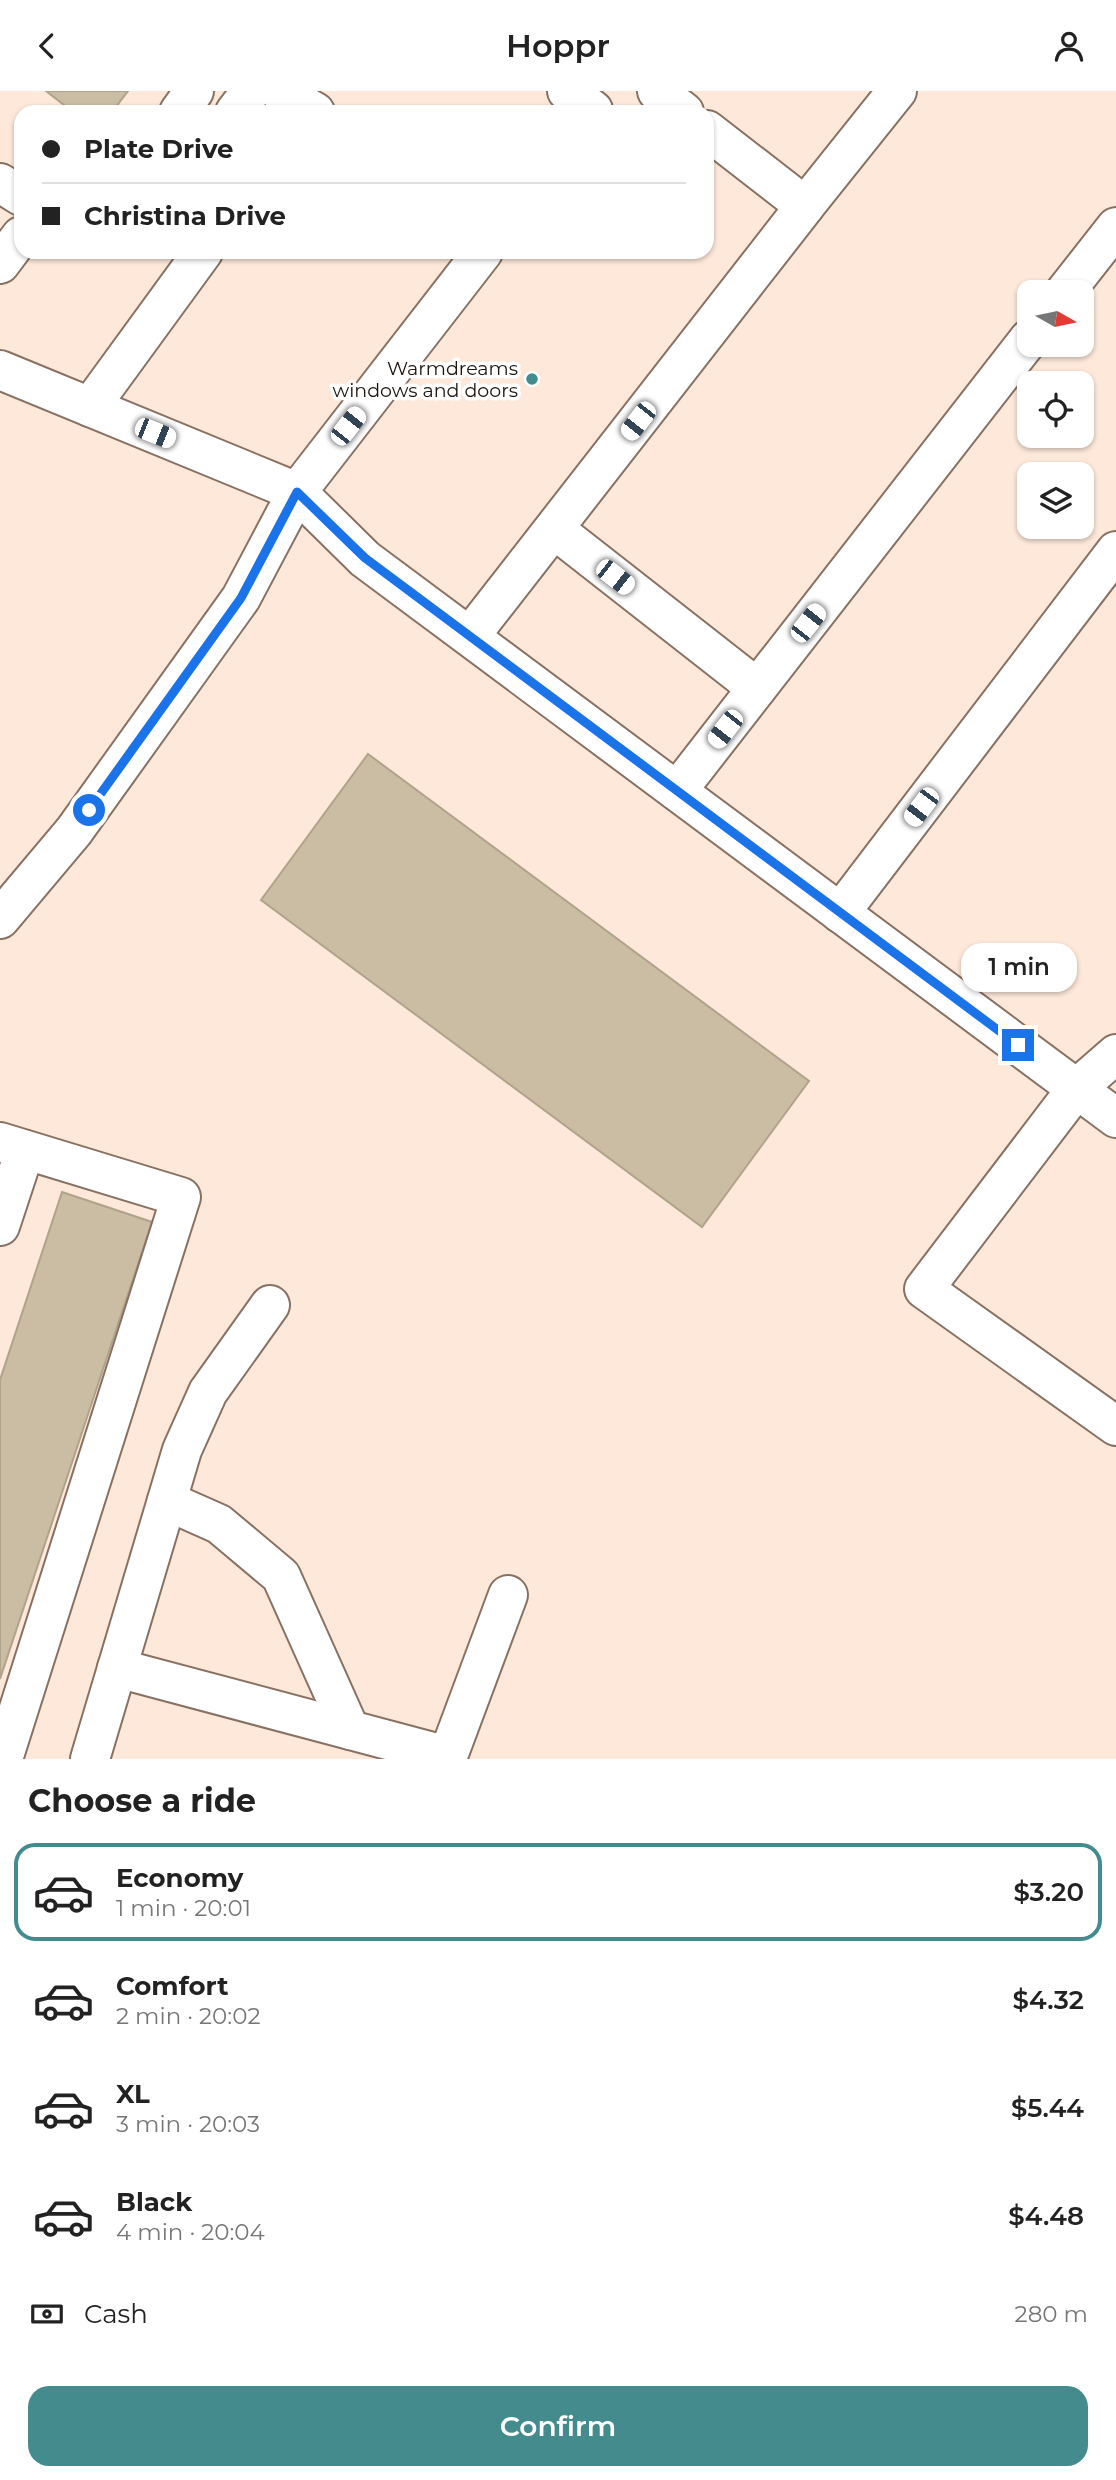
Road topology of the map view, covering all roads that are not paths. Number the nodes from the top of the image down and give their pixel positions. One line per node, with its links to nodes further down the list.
1 (657, 91): 5 (street)
2 (897, 91): 7 (street)
3 (291, 101): 4 (street)
4 (271, 105)
5 (675, 105)
6 (714, 135): 7 (street)
7 (805, 206): 18 (street)
8 (1116, 227): 13 (street)
9 (14, 245): 12 (street)
10 (197, 259): 16 (street)
11 (478, 259): 17 (street)
12 (0, 264)
13 (1074, 280)
14 (1017, 354): 21 (street)
15 (0, 370): 16 (street)
16 (90, 407): 17 (street)
17 (297, 492): 20 (street); 24 (street)
18 (554, 529): 20 (street); 21 (street)
19 (1116, 551): 23 (street)
20 (470, 636): 22 (street)
21 (757, 688): 22 (street)
22 (677, 791): 23 (street)
23 (840, 913): 26 (street)
24 (0, 919)
25 (1116, 1053): 26 (street)
26 (1077, 1088): 27 (street); 31 (street)
27 (1116, 1118)
28 (12, 1146): 29 (street); 36 (street)
29 (0, 1226)
30 (270, 1305): 32 (street)
31 (1116, 1426)
32 (167, 1501): 34 (street); 35 (street)
33 (508, 1595): 35 (street)
34 (117, 1668): 35 (street); 37 (street)
35 (350, 1730)
36 (3, 1759)
37 (90, 1759)

